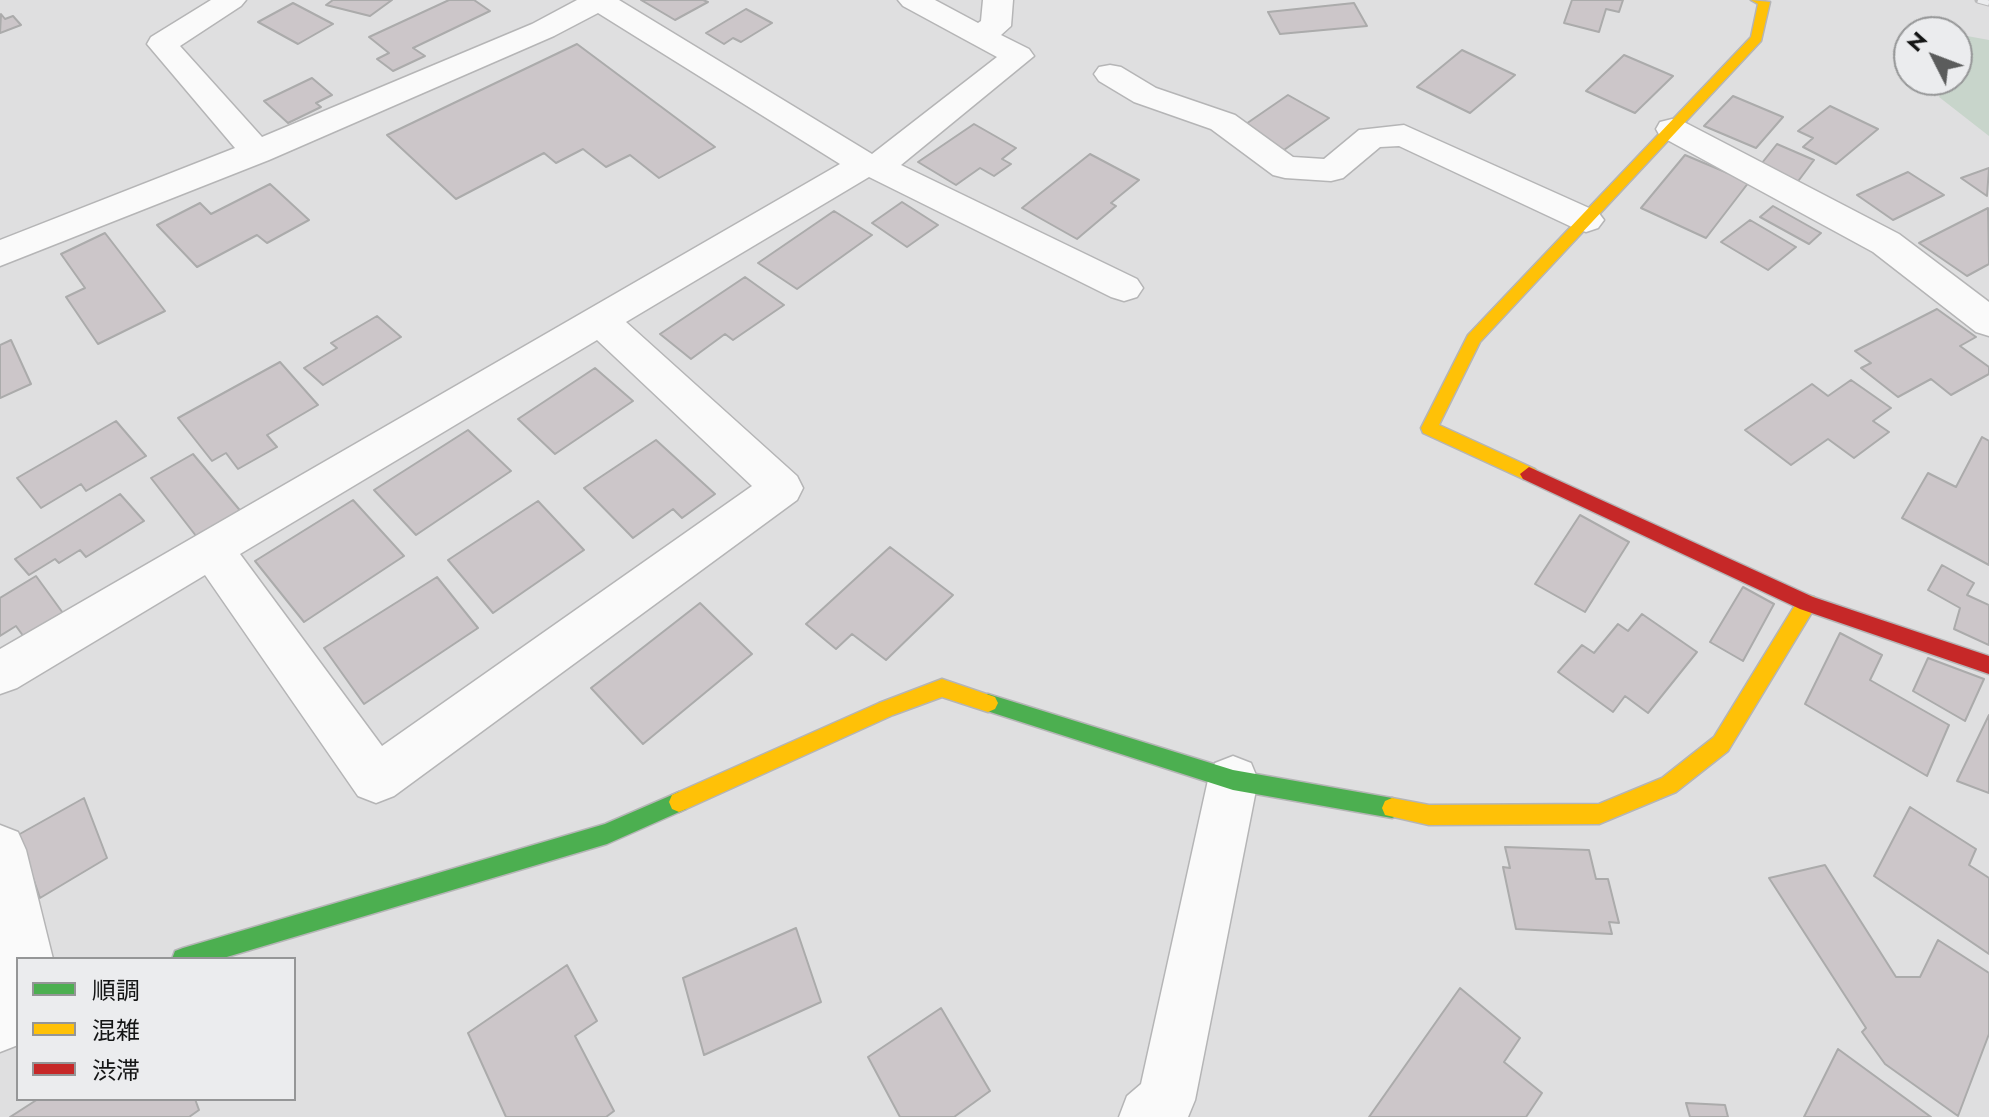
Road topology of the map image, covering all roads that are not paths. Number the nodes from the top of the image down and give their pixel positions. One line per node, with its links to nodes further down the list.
1 (231, 0): 9 (street)
2 (599, 0): 9 (street); 10 (street)
3 (913, 0): 6 (street)
4 (998, 0): 6 (street)
5 (1757, 0): 8 (street)
6 (976, 35): 10 (street)
7 (1110, 74): 11 (street)
8 (1672, 129): 11 (street); 15 (street)
9 (257, 152): 12 (street)
10 (871, 165): 13 (street); 14 (street)
11 (1586, 220): 17 (street)
12 (0, 254)
13 (1124, 288)
14 (599, 320): 16 (street); 16 (street)
15 (1989, 322)
16 (211, 549): 19 (street)
17 (1807, 603): 18 (street); 20 (street)
18 (1989, 665)
19 (0, 673)
20 (1233, 780): 23 (street); 24 (street)
21 (0, 850): 22 (street)
22 (26, 957)
23 (190, 957)
24 (1165, 1111)

